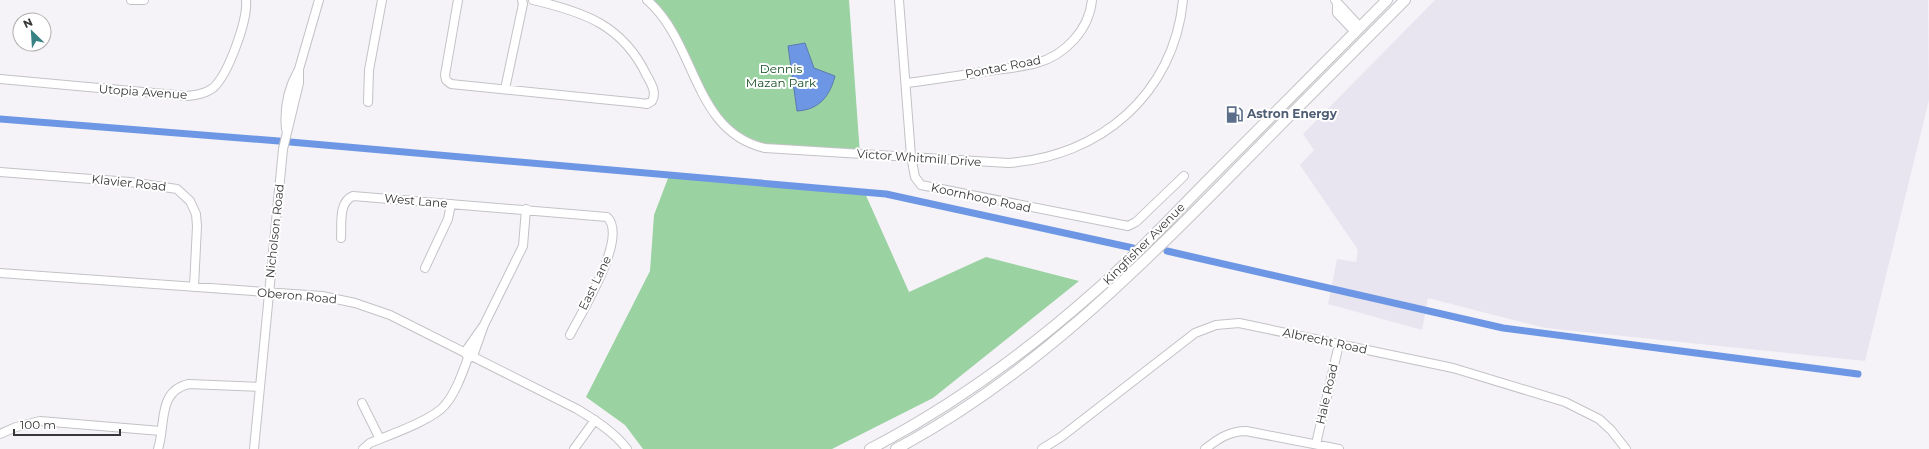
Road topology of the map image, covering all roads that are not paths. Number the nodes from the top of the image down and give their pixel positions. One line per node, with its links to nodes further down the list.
1 (131, 0): 2 (street)
2 (144, 0)
3 (246, 0): 17 (street, Utopia Avenue)
4 (319, 0): 30 (street, Nicholson Road)
5 (382, 0): 20 (street)
6 (458, 0): 19 (street)
7 (533, 0): 19 (street)
8 (647, 0): 21 (street, Victor Whitmill Drive)
9 (901, 0): 18 (street, Koornhoop Road)
10 (1092, 0): 18 (street, Pontac Road)
11 (1183, 0): 21 (street, Victor Whitmill Drive)
12 (1387, 0): 16 (street, Kingfisher Avenue)
13 (1405, 0): 47 (street, Kingfisher Avenue)
14 (525, 1): 19 (street)
15 (1336, 1): 16 (street)
16 (1358, 29): 46 (street, Kingfisher Avenue)
17 (0, 79)
18 (906, 84): 21 (street, Koornhoop Road)
19 (505, 89)
20 (368, 102)
21 (910, 156): 23 (street, Koornhoop Road)
22 (0, 172): 29 (street, Klavier Road)
23 (1184, 176)
24 (451, 204): 25 (street, West Lane); 26 (street, West Lane); 27 (street)
25 (526, 209): 31 (street, East Lane); 33 (street)
26 (341, 238)
27 (425, 268)
28 (0, 273): 29 (street, Oberon Road)
29 (194, 287): 30 (street, Oberon Road)
30 (269, 294): 33 (street, Oberon Road); 34 (street, Nicholson Road)
31 (570, 335)
32 (1339, 344): 40 (street, Hale Road); 48 (street, Albrecht Road); 51 (street, Albrecht Road)
33 (469, 356): 36 (street, Oberon Road); 39 (street)
34 (260, 387): 37 (street); 42 (street, Nicholson Road)
35 (362, 403): 39 (street)
36 (594, 420): 44 (street); 45 (street, Oberon Road)
37 (161, 431): 38 (street); 41 (street)
38 (0, 434)
39 (380, 439): 43 (street)
40 (1316, 444): 49 (street); 50 (street)
41 (158, 449)
42 (254, 449)
43 (363, 449)
44 (574, 449)
45 (627, 449)
46 (870, 449)
47 (896, 449)
48 (1042, 449)
49 (1205, 449)
50 (1339, 449)
51 (1626, 449)

